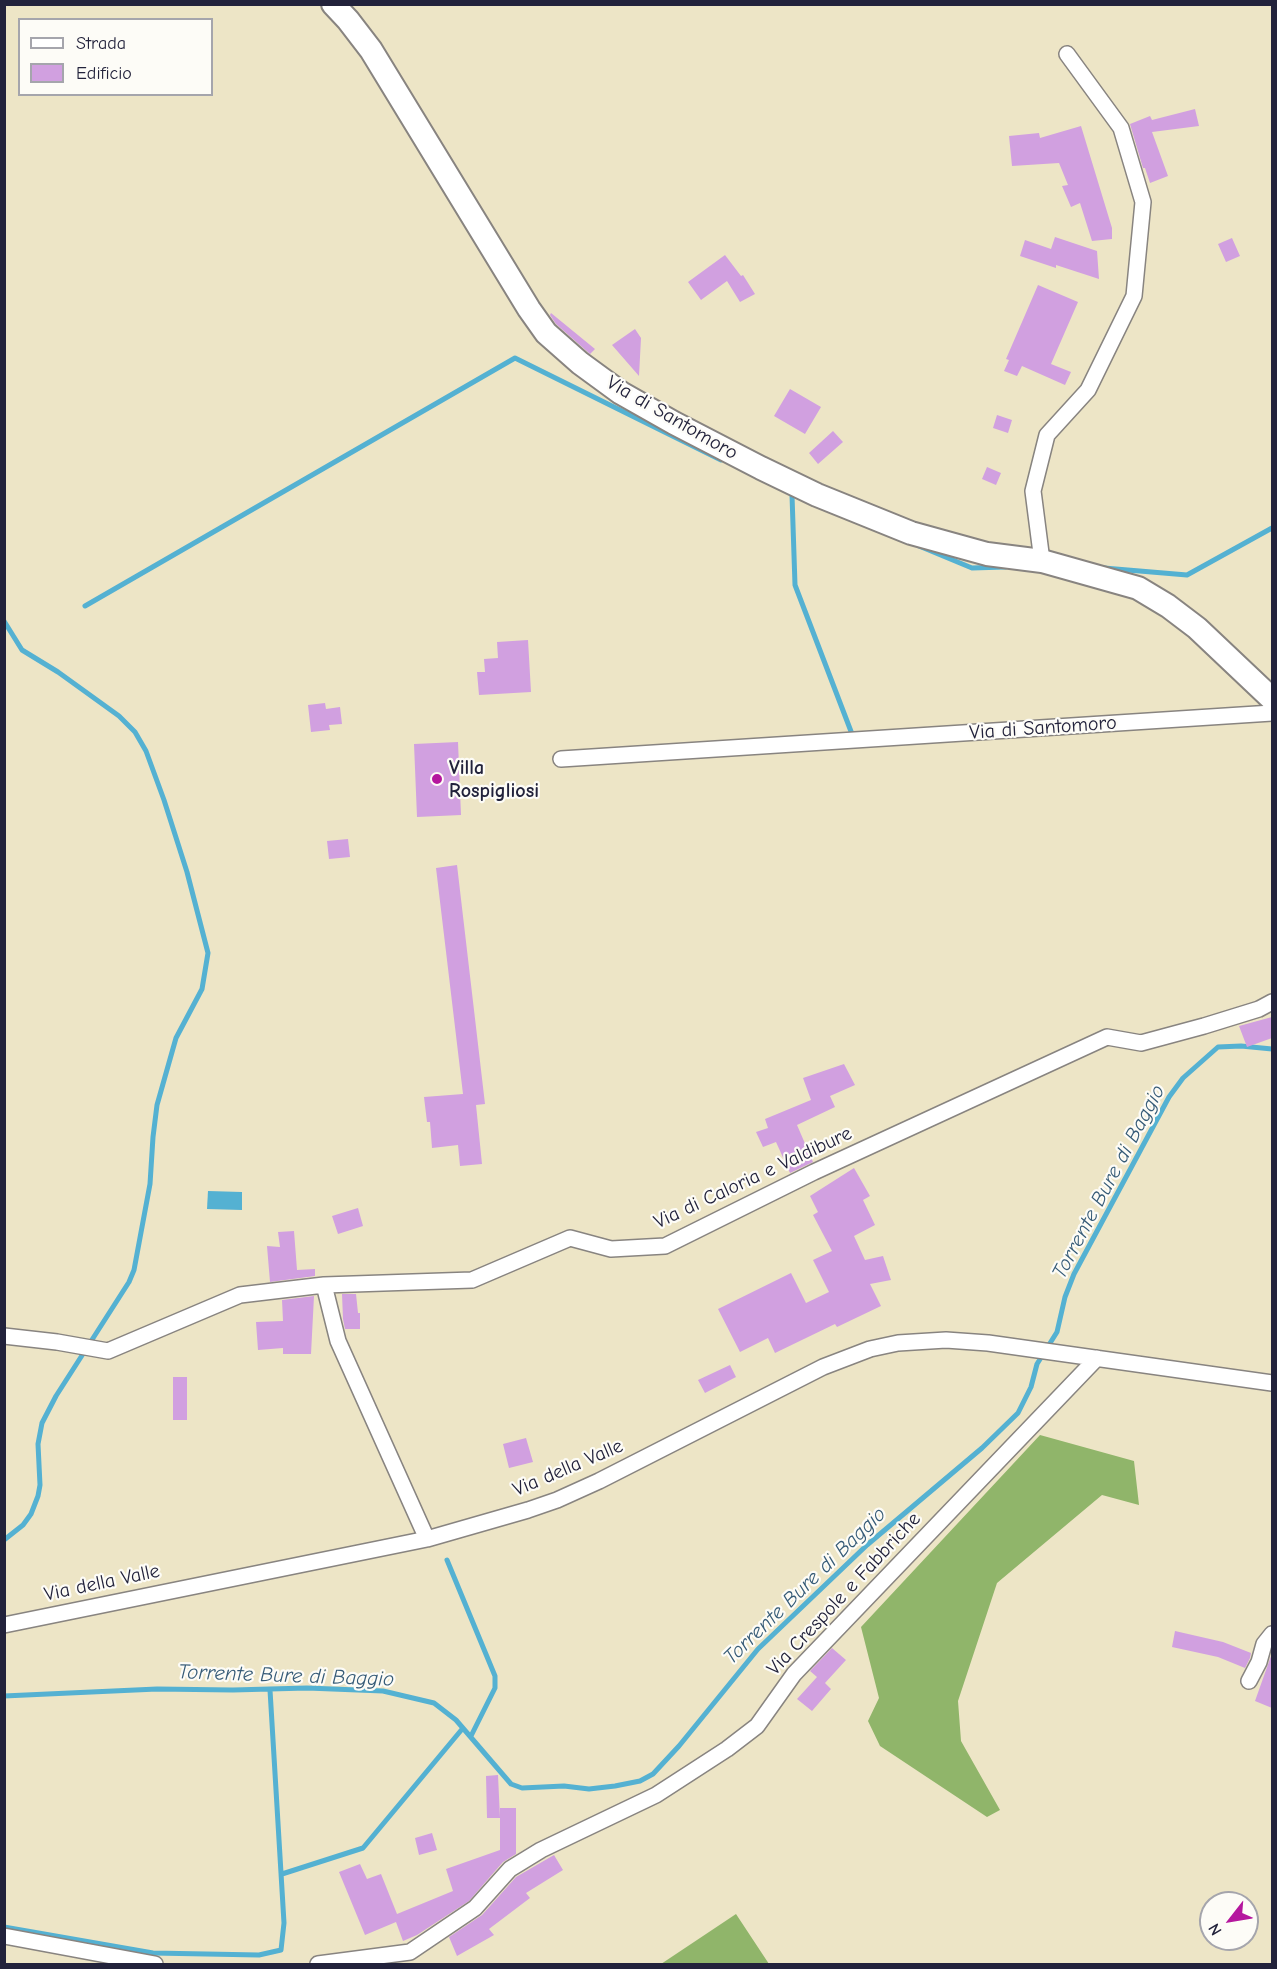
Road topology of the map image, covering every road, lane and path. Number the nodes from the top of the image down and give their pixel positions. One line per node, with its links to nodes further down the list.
1 (333, 4): 3 (main road, Via di Santomoro)
2 (1067, 54): 3 (street)
3 (1042, 561): 4 (main road, Via di Santomoro)
4 (1272, 699)
5 (1272, 713): 6 (street, Via di Santomoro)
6 (561, 759)
7 (1272, 1002): 8 (street, Via di Caloria e Valdibure)
8 (324, 1285): 9 (street, Via di Caloria e Valdibure); 12 (street)
9 (4, 1336)
10 (1097, 1358): 11 (street); 12 (street, Via della Valle); 18 (street, Via Crespole e Fabbriche)
11 (1272, 1383)
12 (427, 1539): 13 (street, Via della Valle)
13 (4, 1625)
14 (1272, 1634): 15 (street)
15 (1249, 1681)
16 (4, 1936): 17 (street)
17 (155, 1965)
18 (318, 1965)

